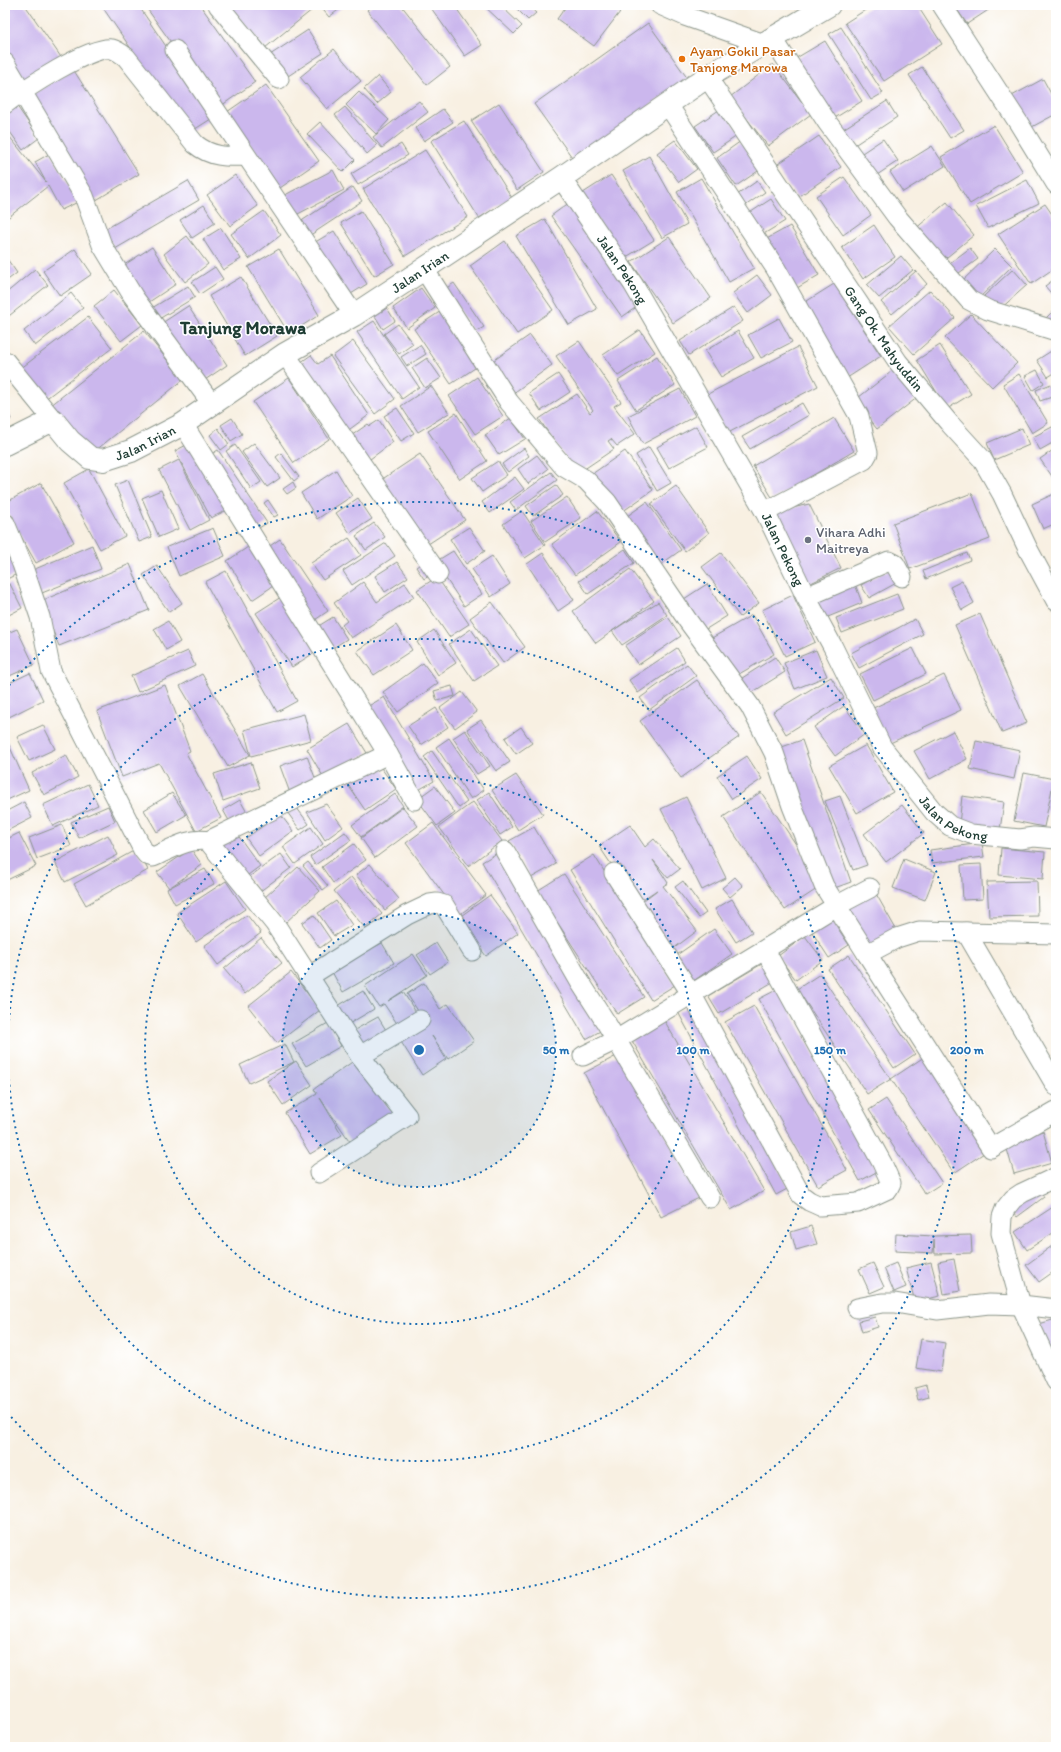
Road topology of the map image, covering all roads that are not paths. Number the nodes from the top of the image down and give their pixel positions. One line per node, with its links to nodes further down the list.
1 (218, 5): 9 (street)
2 (660, 5): 5 (street)
3 (829, 5): 5 (main road, Jalan Irian)
4 (942, 5): 15 (street)
5 (769, 41): 8 (main road, Jalan Irian); 18 (street)
6 (175, 50): 13 (street)
7 (5, 63): 10 (street)
8 (707, 77): 12 (main road, Jalan Irian); 30 (street, Gang Ok. Mahyuddin)
9 (279, 79)
10 (22, 91): 11 (street); 13 (street); 21 (street)
11 (5, 104)
12 (668, 105): 14 (main road, Jalan Irian); 25 (street)
13 (246, 156): 17 (street)
14 (561, 178): 16 (main road, Jalan Irian); 25 (street, Jalan Pekong)
15 (1056, 184)
16 (424, 269): 17 (main road, Jalan Irian); 38 (street)
17 (354, 315): 19 (main road, Jalan Irian)
18 (1056, 331)
19 (285, 354): 21 (main road, Jalan Irian); 27 (street)
20 (5, 361): 22 (street)
21 (212, 404): 23 (main road, Jalan Irian)
22 (53, 420): 23 (main road, Jalan Irian); 24 (main road)
23 (183, 424): 31 (street)
24 (5, 444)
25 (765, 512): 29 (street, Jalan Pekong)
26 (5, 523): 34 (street)
27 (438, 574)
28 (902, 576): 29 (street)
29 (806, 597): 33 (street, Jalan Pekong)
30 (1056, 601)
31 (388, 754): 32 (street); 34 (street)
32 (414, 800)
33 (1056, 839)
34 (208, 841): 44 (street)
35 (505, 851): 47 (street)
36 (614, 873): 45 (street)
37 (870, 888): 38 (street)
38 (836, 906): 41 (street); 43 (street)
39 (966, 932): 40 (street); 43 (street); 50 (street)
40 (1056, 934)
41 (765, 950): 45 (street); 45 (street)
42 (472, 951): 44 (street)
43 (867, 954): 51 (street)
44 (308, 977): 48 (street)
45 (692, 995): 47 (street)
46 (420, 1020): 48 (street)
47 (616, 1040): 49 (street); 54 (street)
48 (360, 1056): 52 (street)
49 (583, 1056)
50 (1056, 1086)
51 (1056, 1111)
52 (319, 1173)
53 (1056, 1177): 55 (street)
54 (710, 1198)
55 (1021, 1304): 56 (street); 57 (street); 58 (street)
56 (857, 1308)
57 (1056, 1309)
58 (1056, 1381)

